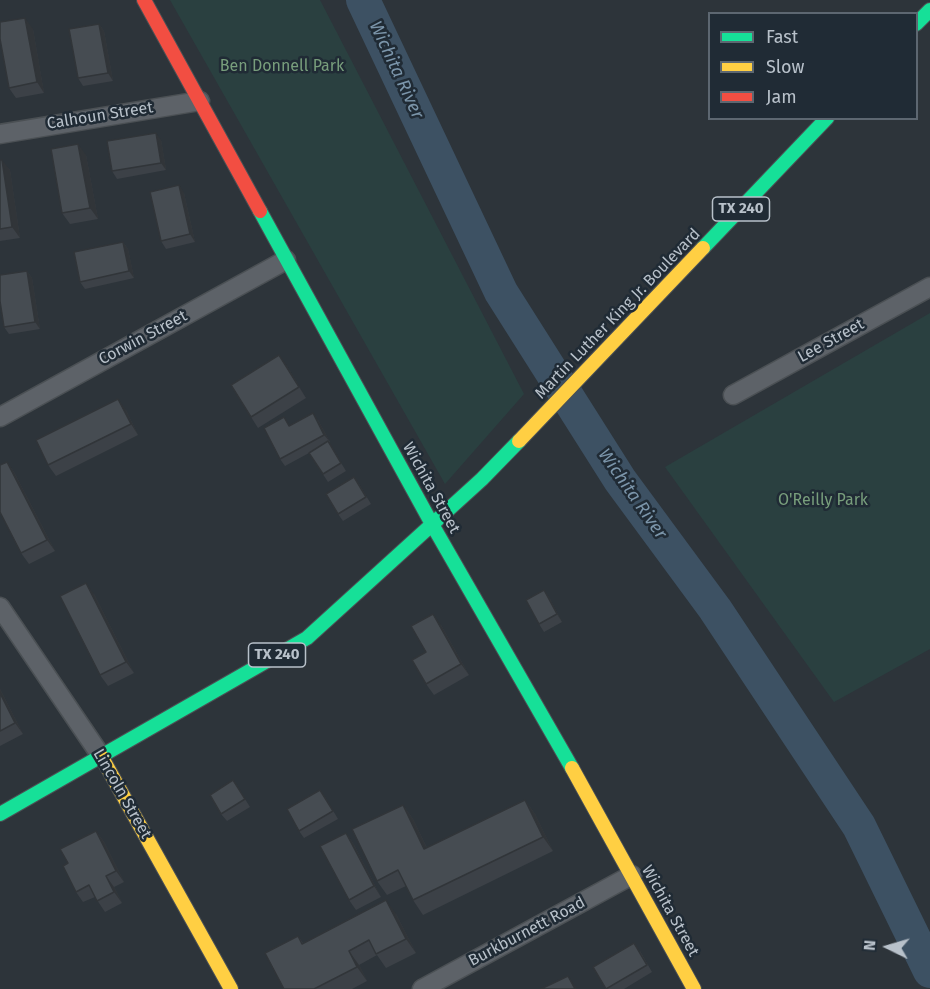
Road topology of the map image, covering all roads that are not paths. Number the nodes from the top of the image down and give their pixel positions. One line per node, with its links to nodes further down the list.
1 (144, 0): 4 (main road, Wichita Street)
2 (930, 10): 3 (main road)
3 (918, 22)
4 (200, 100): 6 (street, Calhoun Street); 7 (main road, Wichita Street)
5 (825, 120): 11 (main road, Martin Luther King Jr. Boulevard / TX 240)
6 (0, 134)
7 (286, 260): 10 (street, Corwin Street); 11 (main road, Wichita Street)
8 (930, 287): 9 (street, Lee Street)
9 (733, 395)
10 (0, 417)
11 (433, 526): 13 (main road, TX 240); 15 (main road, Wichita Street)
12 (0, 607): 13 (street, Lincoln Street)
13 (101, 756): 14 (main road, TX 240); 17 (main road, Lincoln Street)
14 (0, 814)
15 (632, 875): 16 (main road, Wichita Street); 18 (street, Burkburnett Road)
16 (696, 987)
17 (231, 989)
18 (422, 989)

